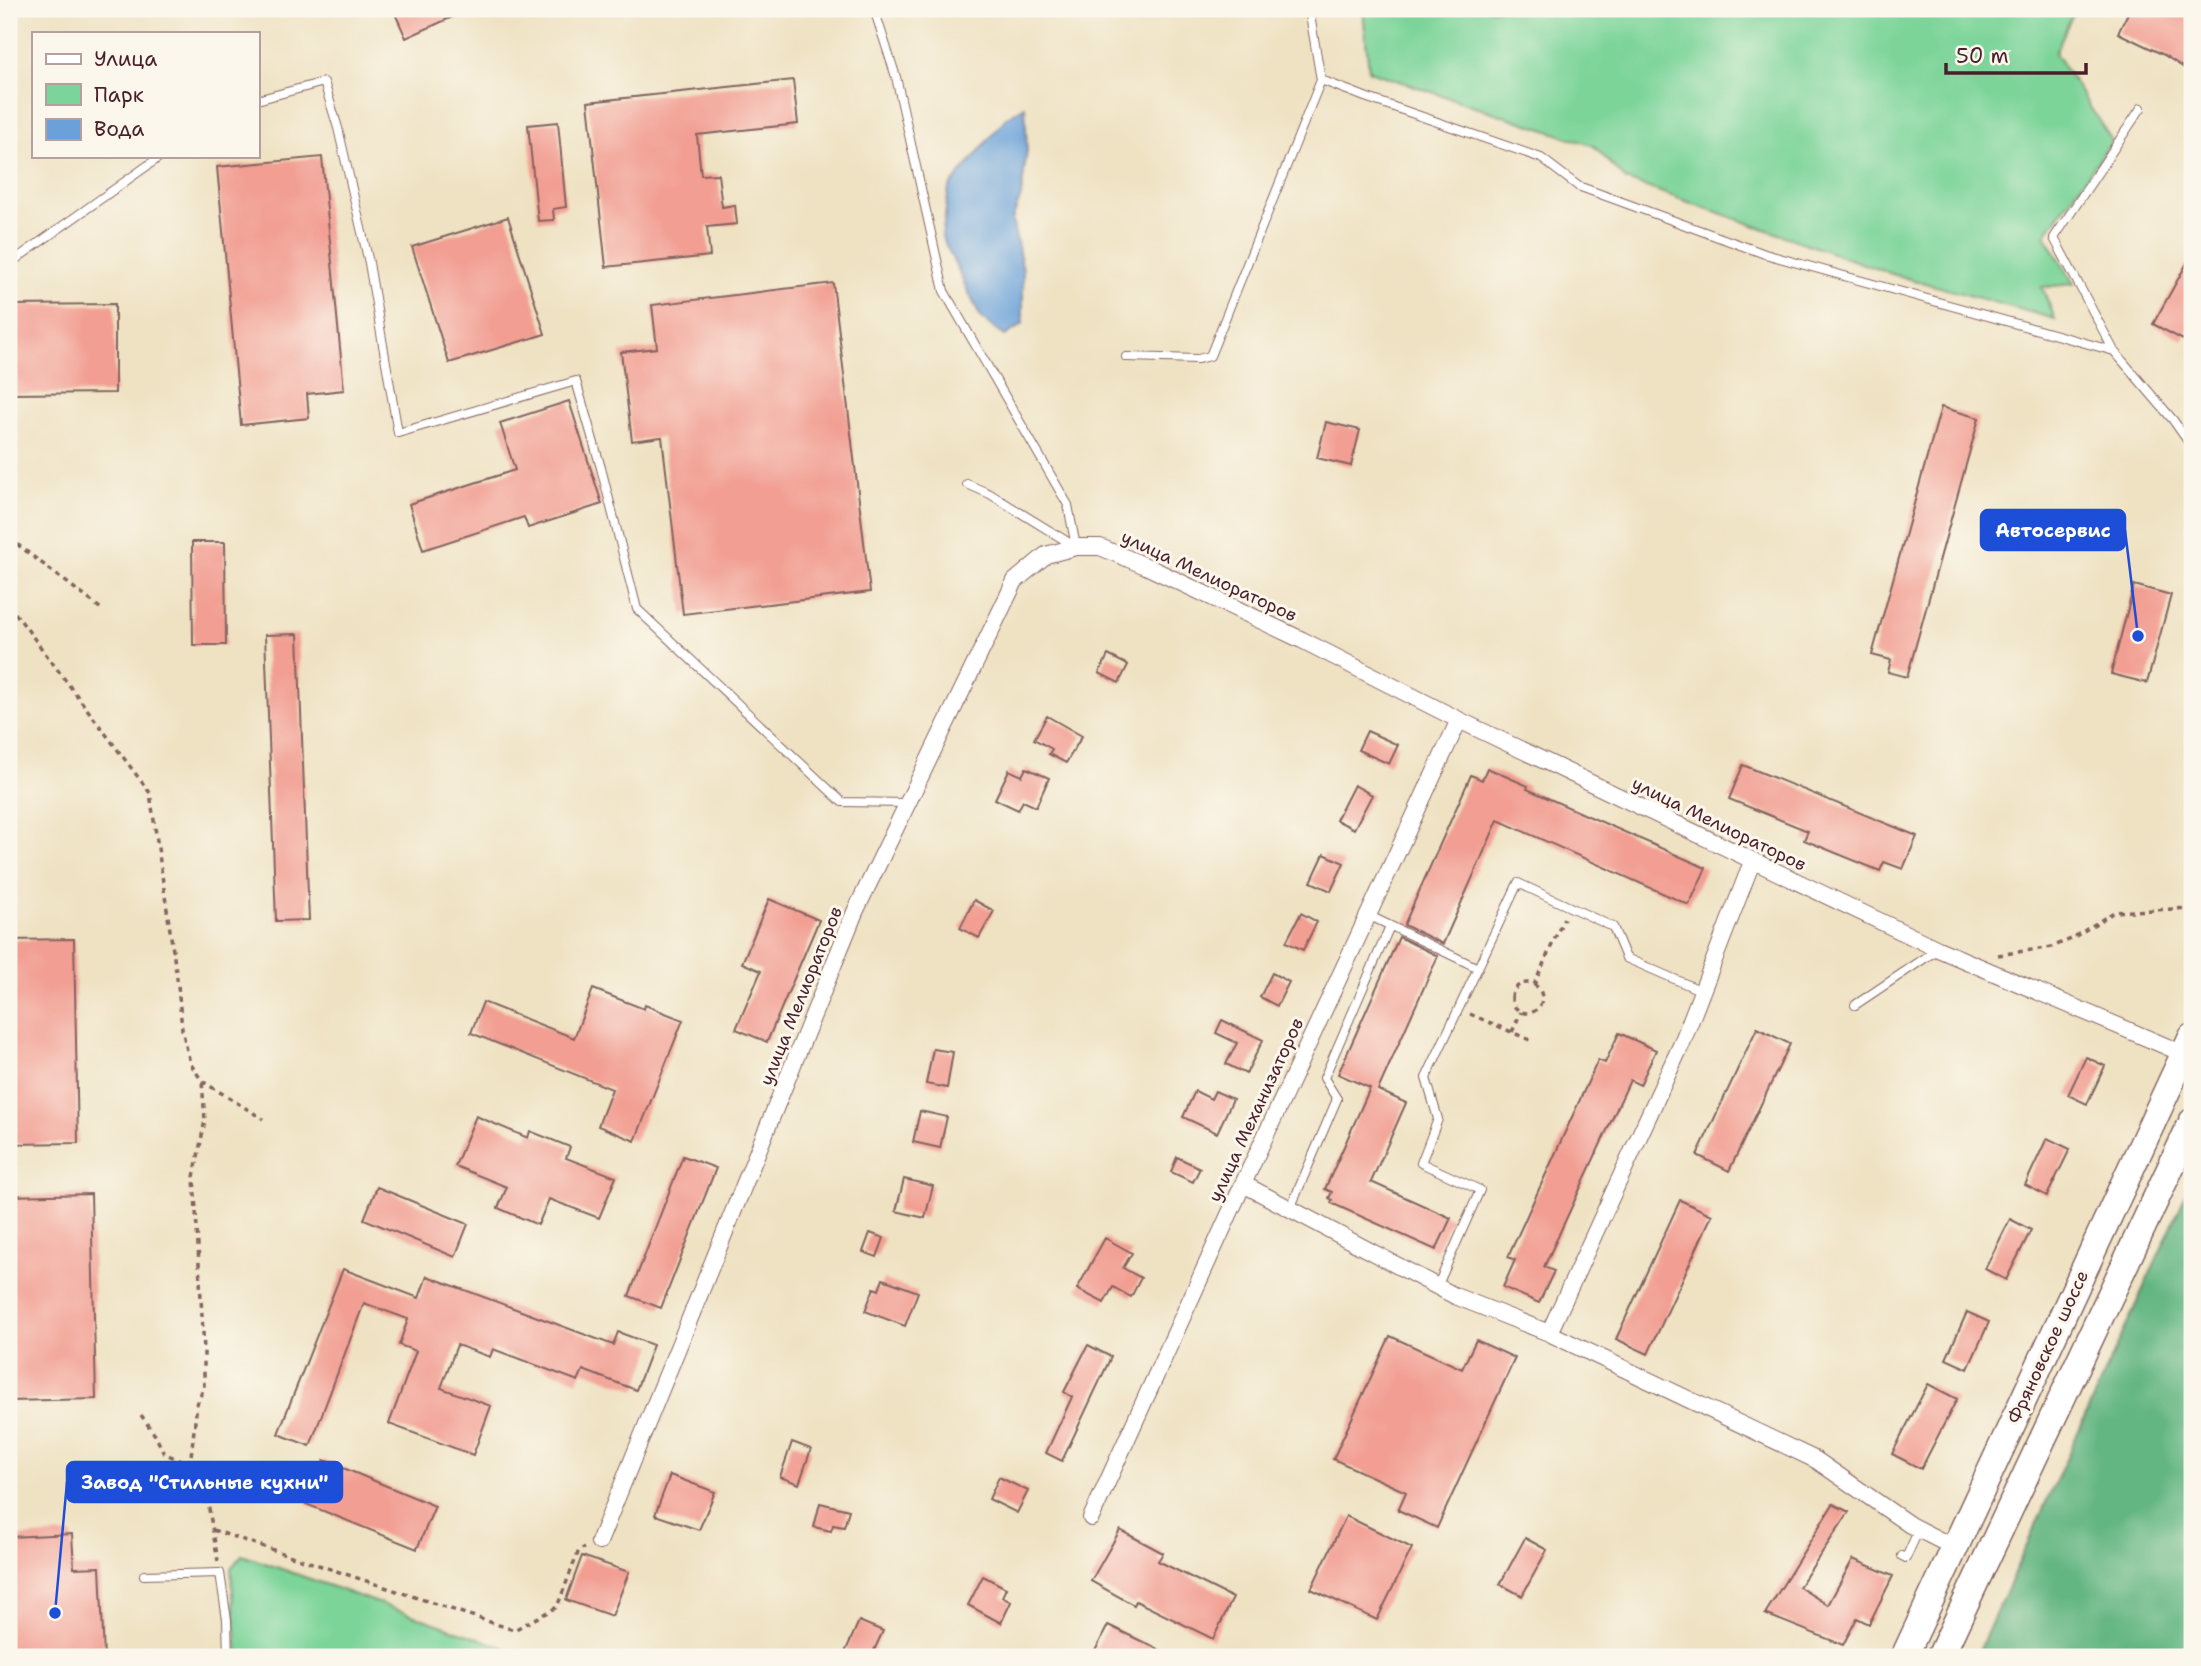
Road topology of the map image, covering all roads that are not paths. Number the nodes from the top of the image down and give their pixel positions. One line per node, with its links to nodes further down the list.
1 (874, 9): 12 (lane)
2 (1309, 9): 3 (lane)
3 (1321, 80): 8 (lane); 9 (lane)
4 (259, 99): 14 (lane)
5 (2141, 108): 8 (lane)
6 (158, 158): 7 (lane)
7 (9, 264)
8 (2114, 351): 10 (lane)
9 (1126, 357)
10 (2192, 447)
11 (967, 484): 12 (lane)
12 (1076, 547): 13 (street, улица Мелиораторов); 14 (street, улица Мелиораторов)
13 (1459, 720): 15 (street, улица Мелиораторов); 16 (street, улица Механизаторов)
14 (908, 803): 30 (street, улица Мелиораторов)
15 (1752, 862): 18 (street, улица Мелиораторов); 20 (street)
16 (1368, 915): 17 (lane); 24 (street, улица Механизаторов)
17 (1390, 926): 19 (lane); 25 (lane)
18 (1938, 949): 21 (lane); 22 (street, улица Мелиораторов)
19 (1478, 968): 20 (lane); 26 (lane)
20 (1702, 991): 27 (street)
21 (1855, 1005)
22 (2188, 1046): 31 (main road, Фряновское шоссе)
23 (2192, 1122): 36 (main road, Фряновское шоссе)
24 (1243, 1184): 25 (street); 28 (street, улица Механизаторов)
25 (1290, 1209): 26 (street)
26 (1437, 1287): 27 (street)
27 (1549, 1333): 29 (street)
28 (1091, 1518)
29 (1919, 1529): 31 (street); 32 (lane)
30 (599, 1542)
31 (1955, 1548): 35 (main road, Фряновское шоссе)
32 (1902, 1556)
33 (144, 1575): 34 (lane)
34 (229, 1657)
35 (1904, 1657)
36 (1940, 1657)

